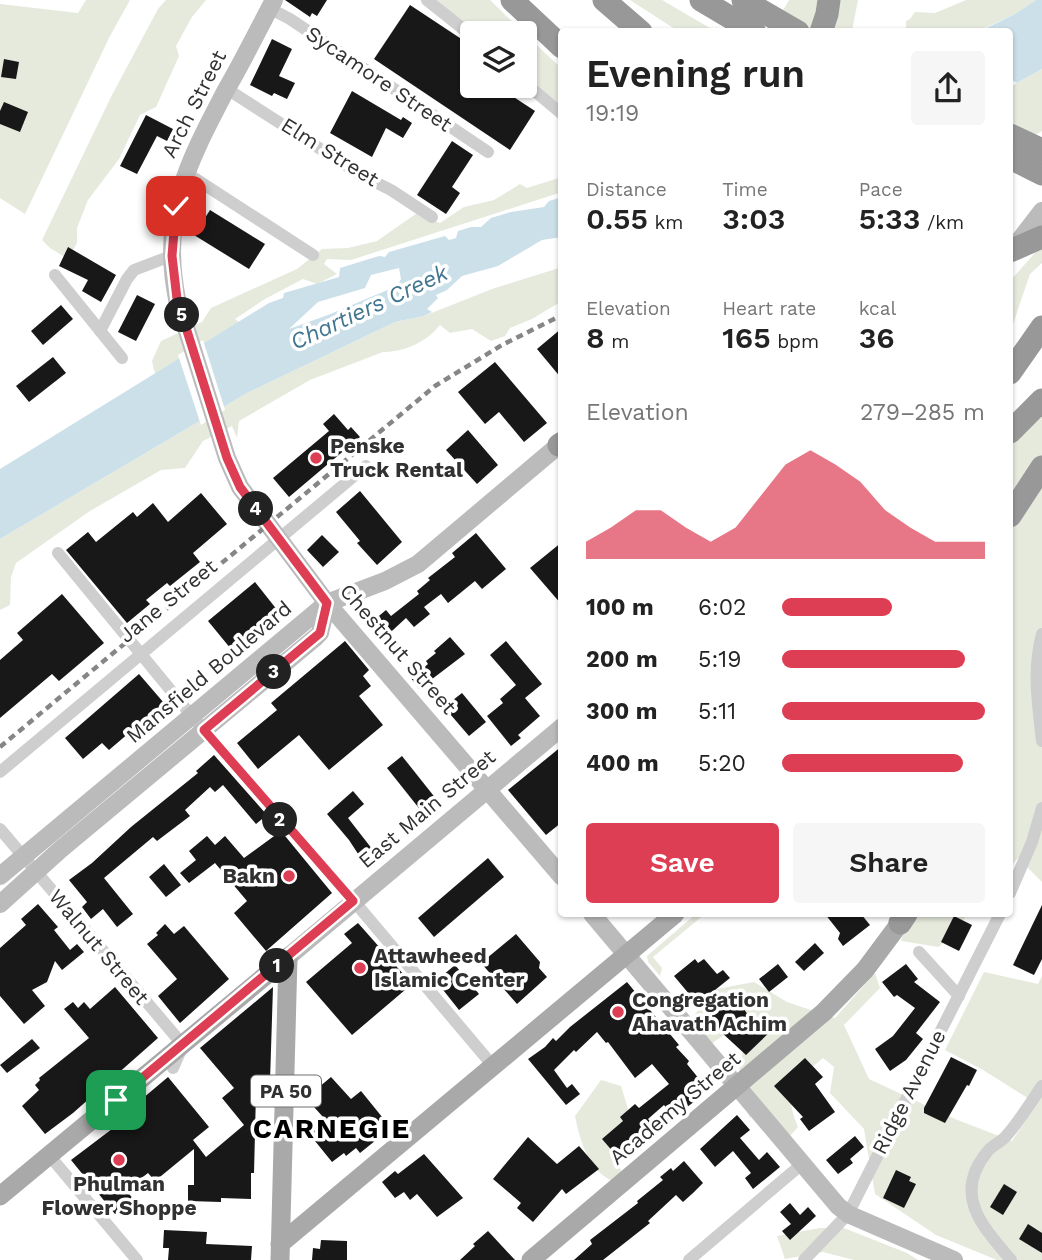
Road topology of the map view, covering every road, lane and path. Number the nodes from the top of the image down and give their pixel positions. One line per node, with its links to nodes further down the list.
1 (427, 0): 9 (street)
2 (512, 0): 13 (highway)
3 (604, 0): 10 (highway)
4 (701, 0): 8 (highway)
5 (743, 0): 8 (highway)
6 (829, 0): 12 (highway)
7 (272, 4): 14 (main road, Arch Street); 19 (street, Sycamore Street)
8 (753, 22): 11 (highway)
9 (460, 26)
10 (636, 28)
11 (780, 28)
12 (822, 28)
13 (558, 43)
14 (227, 89): 21 (main road, Arch Street); 24 (street, Elm Street)
15 (537, 93): 16 (street)
16 (558, 111)
17 (1013, 136): 18 (highway, bridge)
18 (1042, 150)
19 (488, 152)
20 (1013, 160): 22 (highway, bridge)
21 (185, 172): 28 (street); 29 (main road, Arch Street)
22 (1042, 174)
23 (1042, 211): 26 (main road)
24 (432, 216)
25 (1042, 237): 27 (highway, bridge)
26 (1013, 248)
27 (1013, 251)
28 (313, 255)
29 (172, 256): 32 (street); 37 (main road, Arch Street)
30 (55, 275): 32 (street)
31 (1042, 327): 34 (highway)
32 (100, 331): 33 (street)
33 (122, 358)
34 (1013, 369)
35 (1042, 400): 36 (highway)
36 (1013, 429)
37 (220, 438): 42 (main road, Chestnut Street)
38 (558, 447): 44 (main road)
39 (366, 466): 42 (street, Jane Street)
40 (1042, 467): 41 (highway)
41 (1013, 511)
42 (279, 540): 44 (main road, Chestnut Street); 46 (street, Jane Street)
43 (58, 553): 46 (street)
44 (327, 603): 47 (main road, Mansfield Boulevard); 48 (main road, Mansfield Boulevard); 52 (main road, Chestnut Street)
45 (1042, 634): 50 (street)
46 (141, 653): 47 (street); 51 (street, Jane Street)
47 (191, 715): 48 (street); 55 (main road, Mansfield Boulevard)
48 (204, 730): 56 (main road, Mansfield Boulevard); 60 (street)
49 (558, 730): 52 (main road, East Main Street)
50 (1042, 741)
51 (0, 772)
52 (488, 789): 57 (main road, Chestnut Street); 60 (main road, East Main Street)
53 (1042, 808): 59 (street)
54 (0, 829): 55 (street, Walnut Street)
55 (23, 857): 56 (street, Walnut Street); 58 (main road, Mansfield Boulevard)
56 (36, 872): 61 (main road, Mansfield Boulevard); 70 (street, Walnut Street)
57 (558, 872)
58 (0, 876)
59 (1013, 886)
60 (353, 901): 68 (main road, East Main Street); 71 (street)
61 (0, 904)
62 (595, 917): 67 (main road)
63 (671, 917): 67 (main road)
64 (899, 917): 73 (main road, Academy Street)
65 (998, 917): 69 (street, Ridge Avenue)
66 (919, 952): 69 (street)
67 (626, 954): 71 (main road); 73 (main road)
68 (288, 957): 70 (main road, East Main Street); 79 (main road, PA 50)
69 (959, 996): 78 (street, Ridge Avenue)
70 (183, 1045): 72 (street); 75 (main road, East Main Street)
71 (493, 1066): 79 (main road)
72 (173, 1068)
73 (736, 1085): 76 (main road); 81 (main road, Academy Street)
74 (1042, 1086): 85 (street)
75 (49, 1155): 77 (main road, East Main Street); 80 (street)
76 (802, 1164): 78 (main road); 82 (street)
77 (0, 1196)
78 (848, 1214): 83 (street, Ridge Avenue); 84 (main road)
79 (280, 1252)
80 (137, 1260)
81 (531, 1260)
82 (689, 1260)
83 (804, 1260)
84 (954, 1260)
85 (1011, 1260)

